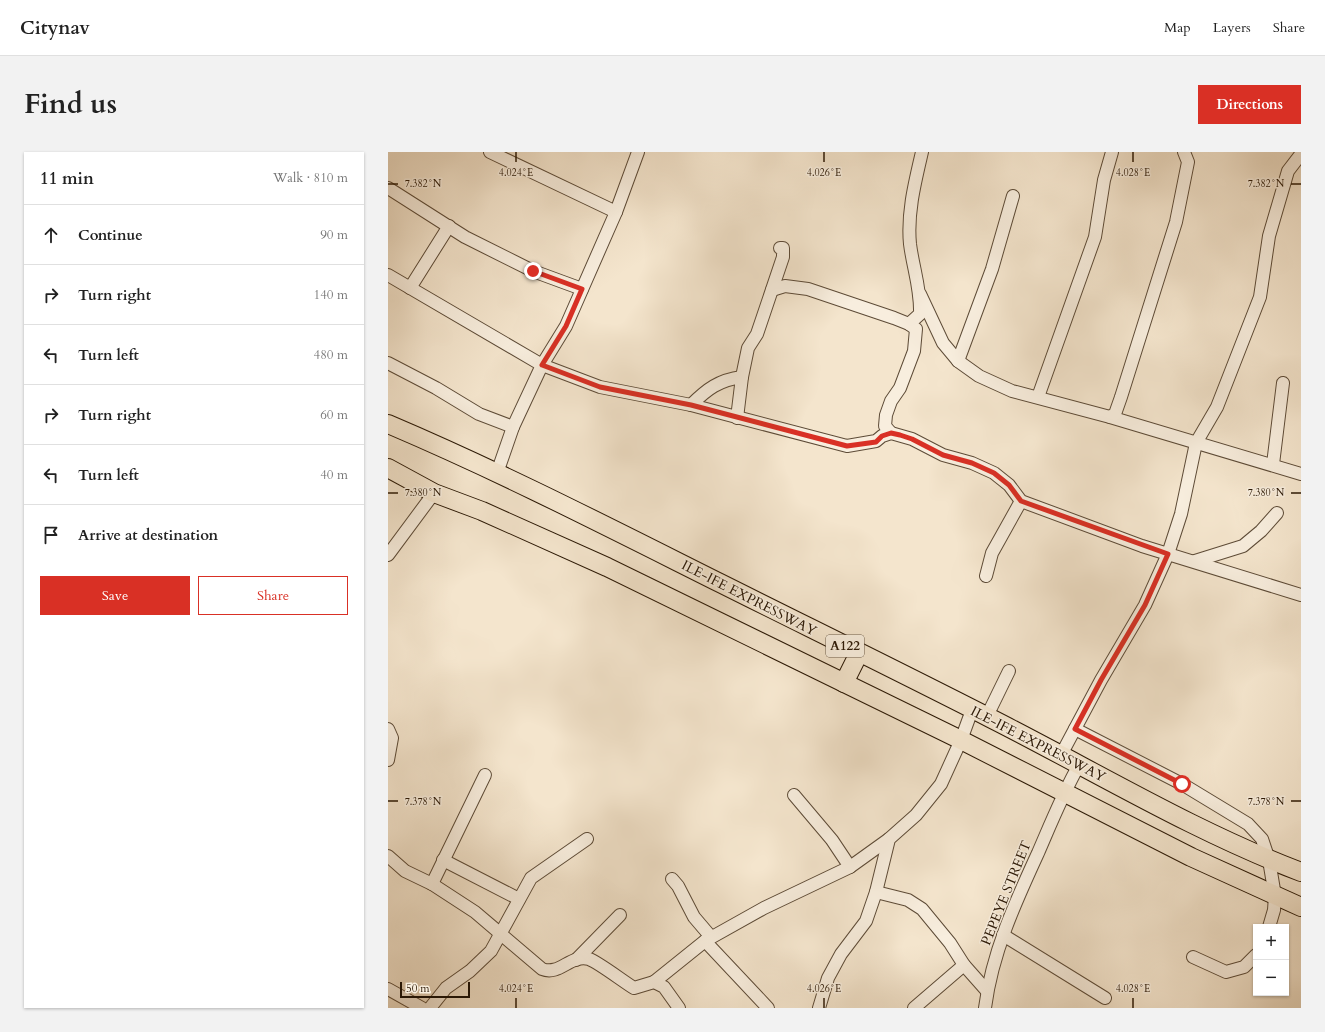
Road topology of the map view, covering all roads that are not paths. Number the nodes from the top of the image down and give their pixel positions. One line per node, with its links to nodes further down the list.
1 (490, 152): 10 (street)
2 (638, 152): 10 (street)
3 (922, 152): 17 (street)
4 (1112, 152): 24 (street)
5 (1195, 152): 7 (street)
6 (1301, 154): 31 (street)
7 (1186, 157): 26 (street)
8 (388, 188): 11 (street)
9 (1013, 196): 19 (street)
10 (616, 212): 15 (street)
11 (448, 226): 14 (street); 15 (street)
12 (780, 248): 16 (street)
13 (388, 274): 14 (street)
14 (410, 288): 21 (street)
15 (582, 289): 21 (street)
16 (772, 290): 18 (street); 22 (street)
17 (920, 294): 18 (street); 19 (street)
18 (909, 324): 30 (street)
19 (958, 361): 24 (street)
20 (388, 363): 29 (street)
21 (542, 365): 25 (street); 29 (street)
22 (742, 377): 25 (street); 27 (street)
23 (1283, 383): 32 (street)
24 (1038, 397): 26 (street)
25 (691, 405): 27 (street)
26 (1110, 417): 31 (street)
27 (737, 418): 30 (street)
28 (388, 424): 34 (highway, ILE-IFE EXPRESSWAY / A122)
29 (513, 427): 34 (street)
30 (891, 433): 37 (street)
31 (1196, 443): 32 (street); 39 (street)
32 (1274, 464): 35 (street)
33 (388, 468): 36 (highway, A122)
34 (497, 472): 44 (highway, ILE-IFE EXPRESSWAY / A122)
35 (1301, 474)
36 (434, 493): 40 (street); 46 (highway, A122)
37 (1021, 501): 39 (street); 42 (street)
38 (1277, 513): 41 (street)
39 (1168, 554): 41 (street); 49 (street)
40 (388, 555)
41 (1195, 561): 43 (street)
42 (986, 576)
43 (1301, 595)
44 (859, 653): 46 (highway); 47 (highway, ILE-IFE EXPRESSWAY / A122)
45 (1009, 672): 47 (street)
46 (844, 683): 50 (highway, A122)
47 (979, 713): 50 (street); 51 (highway, ILE-IFE EXPRESSWAY / A122)
48 (388, 729): 52 (street)
49 (1075, 729): 51 (street); 61 (street)
50 (961, 740): 55 (highway, A122); 58 (street)
51 (1061, 755): 53 (highway, ILE-IFE EXPRESSWAY / A122)
52 (388, 760)
53 (1079, 765): 55 (street, PEPEYE STREET); 61 (highway, ILE-IFE EXPRESSWAY / A122)
54 (485, 775): 60 (street)
55 (1063, 792): 67 (highway, A122); 73 (street, PEPEYE STREET)
56 (794, 795): 62 (street)
57 (587, 839): 68 (street)
58 (889, 839): 62 (street); 66 (street)
59 (388, 856): 65 (street)
60 (444, 860): 65 (street); 68 (street)
61 (1269, 860): 63 (highway, ILE-IFE EXPRESSWAY / A122); 67 (street)
62 (850, 867): 74 (street)
63 (1301, 872)
64 (672, 879): 74 (street)
65 (432, 884): 72 (street)
66 (876, 892): 78 (street); 87 (street)
67 (1275, 896): 69 (highway, A122); 71 (street)
68 (519, 899): 72 (street)
69 (1301, 907)
70 (620, 915): 77 (street)
71 (1270, 924)
72 (500, 933): 77 (street); 84 (street)
73 (1003, 935): 81 (street, PEPEYE STREET); 82 (street)
74 (708, 939): 79 (street); 86 (street)
75 (1193, 957): 76 (street)
76 (1253, 958)
77 (576, 960): 79 (street)
78 (964, 965): 81 (street); 88 (street)
79 (654, 982): 85 (street)
80 (388, 989): 83 (street)
81 (988, 991): 89 (street, PEPEYE STREET)
82 (1105, 998)
83 (422, 1008)
84 (430, 1008)
85 (679, 1008)
86 (768, 1008)
87 (819, 1008)
88 (914, 1008)
89 (985, 1008)

